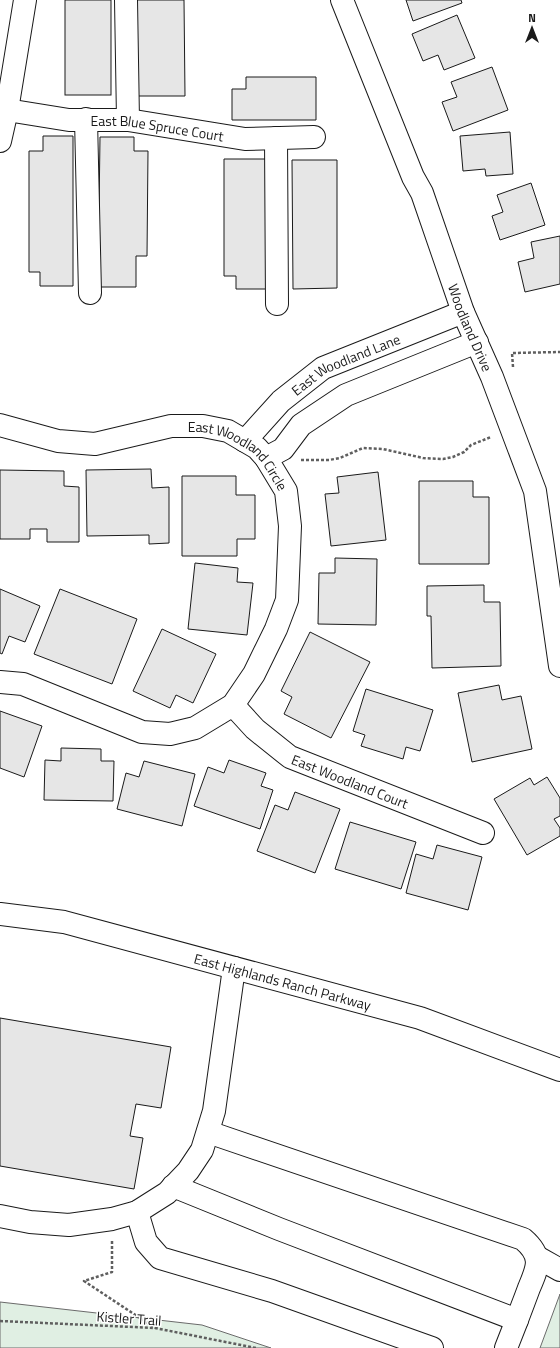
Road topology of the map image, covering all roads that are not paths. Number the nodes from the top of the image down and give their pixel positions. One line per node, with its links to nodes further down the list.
1 (25, 0): 4 (street)
2 (126, 0): 6 (street)
3 (342, 0): 12 (street, Woodland Drive)
4 (4, 112): 5 (street, East Blue Spruce Court); 9 (street)
5 (86, 119): 6 (street, East Blue Spruce Court); 10 (street)
6 (128, 120): 8 (street, East Blue Spruce Court)
7 (314, 137): 8 (street, East Blue Spruce Court)
8 (276, 138): 11 (street)
9 (0, 141)
10 (90, 292)
11 (277, 304)
12 (463, 312): 13 (street, Woodland Drive); 15 (street, East Woodland Lane)
13 (477, 342): 16 (street, East Woodland Lane); 17 (street, Woodland Drive)
14 (0, 425): 15 (street, East Woodland Circle)
15 (245, 441): 16 (street, East Woodland Circle)
16 (275, 454): 19 (street, East Woodland Circle)
17 (560, 666)
18 (0, 682): 19 (street, East Woodland Circle)
19 (233, 705): 20 (street, East Woodland Court)
20 (483, 832)
21 (0, 914): 22 (street, East Highlands Ranch Parkway)
22 (234, 968): 23 (street, East Highlands Ranch Parkway); 24 (street)
23 (560, 1070)
24 (208, 1132): 25 (street); 28 (street)
25 (174, 1186): 26 (street); 30 (street)
26 (137, 1212): 27 (street); 31 (street)
27 (0, 1216)
28 (537, 1257): 29 (street); 30 (street)
29 (560, 1270)
30 (517, 1320): 32 (street)
31 (432, 1348)
32 (506, 1348)

